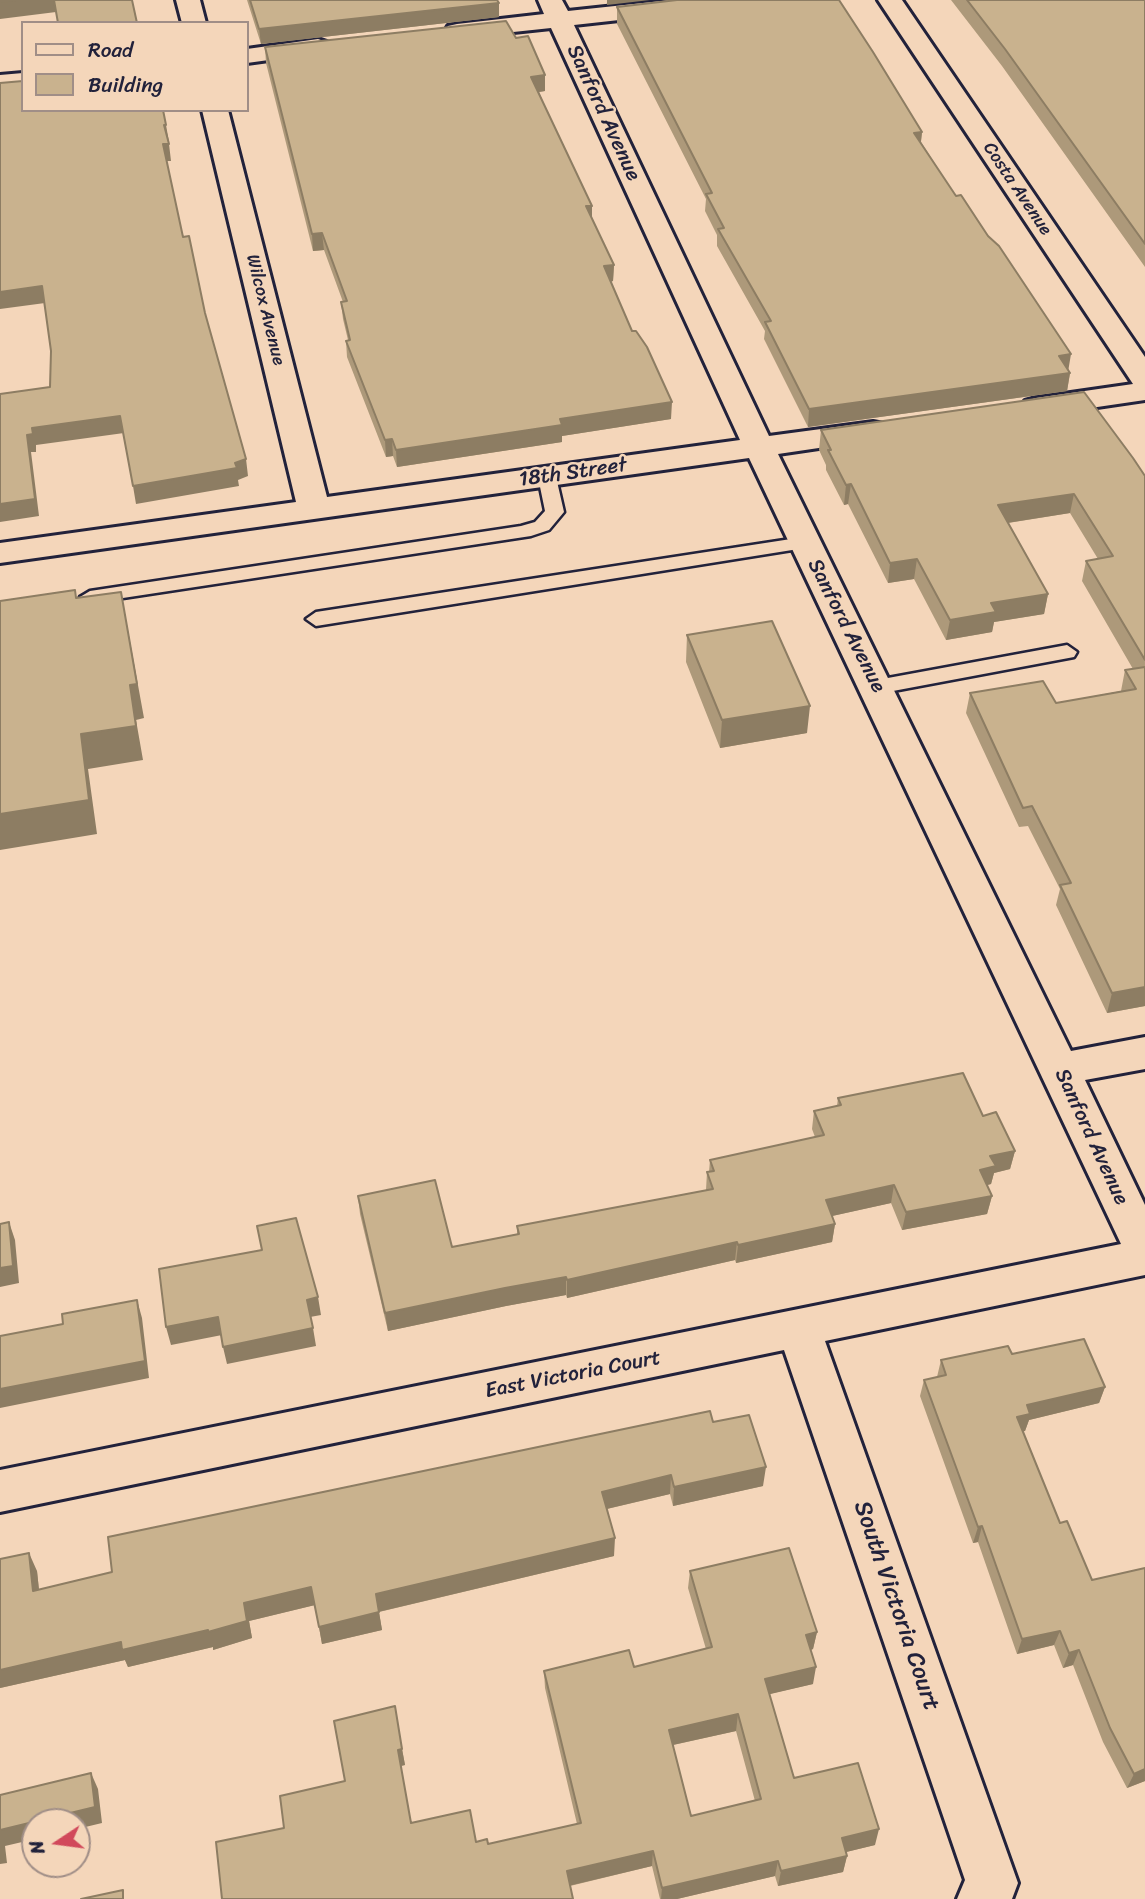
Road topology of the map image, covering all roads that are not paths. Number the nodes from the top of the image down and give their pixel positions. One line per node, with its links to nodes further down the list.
1 (188, 0): 5 (street)
2 (737, 0): 4 (street)
3 (890, 0): 12 (street, Costa Avenue)
4 (555, 10): 6 (street); 16 (street, Sanford Avenue)
5 (193, 21)
6 (437, 34)
7 (342, 45): 8 (street)
8 (248, 55)
9 (21, 81): 10 (street)
10 (0, 83)
11 (215, 112): 18 (street, Wilcox Avenue)
12 (1145, 379)
13 (1145, 391): 14 (street)
14 (1007, 411)
15 (897, 427): 16 (street, 18th Street)
16 (759, 447): 17 (street, 18th Street); 19 (street, Sanford Avenue)
17 (547, 477): 18 (street, 18th Street); 21 (lane)
18 (314, 509): 20 (street, 18th Street)
19 (804, 543): 22 (lane); 24 (street, Sanford Avenue)
20 (0, 553)
21 (68, 600)
22 (316, 619)
23 (1068, 652): 24 (lane)
24 (877, 687): 26 (street, Sanford Avenue)
25 (1145, 1053): 26 (street)
26 (1059, 1069): 27 (street, Sanford Avenue)
27 (1145, 1249)
28 (1145, 1257): 29 (street, East Victoria Court)
29 (799, 1330): 30 (street, East Victoria Court); 31 (street, South Victoria Court)
30 (0, 1491)
31 (988, 1891)

